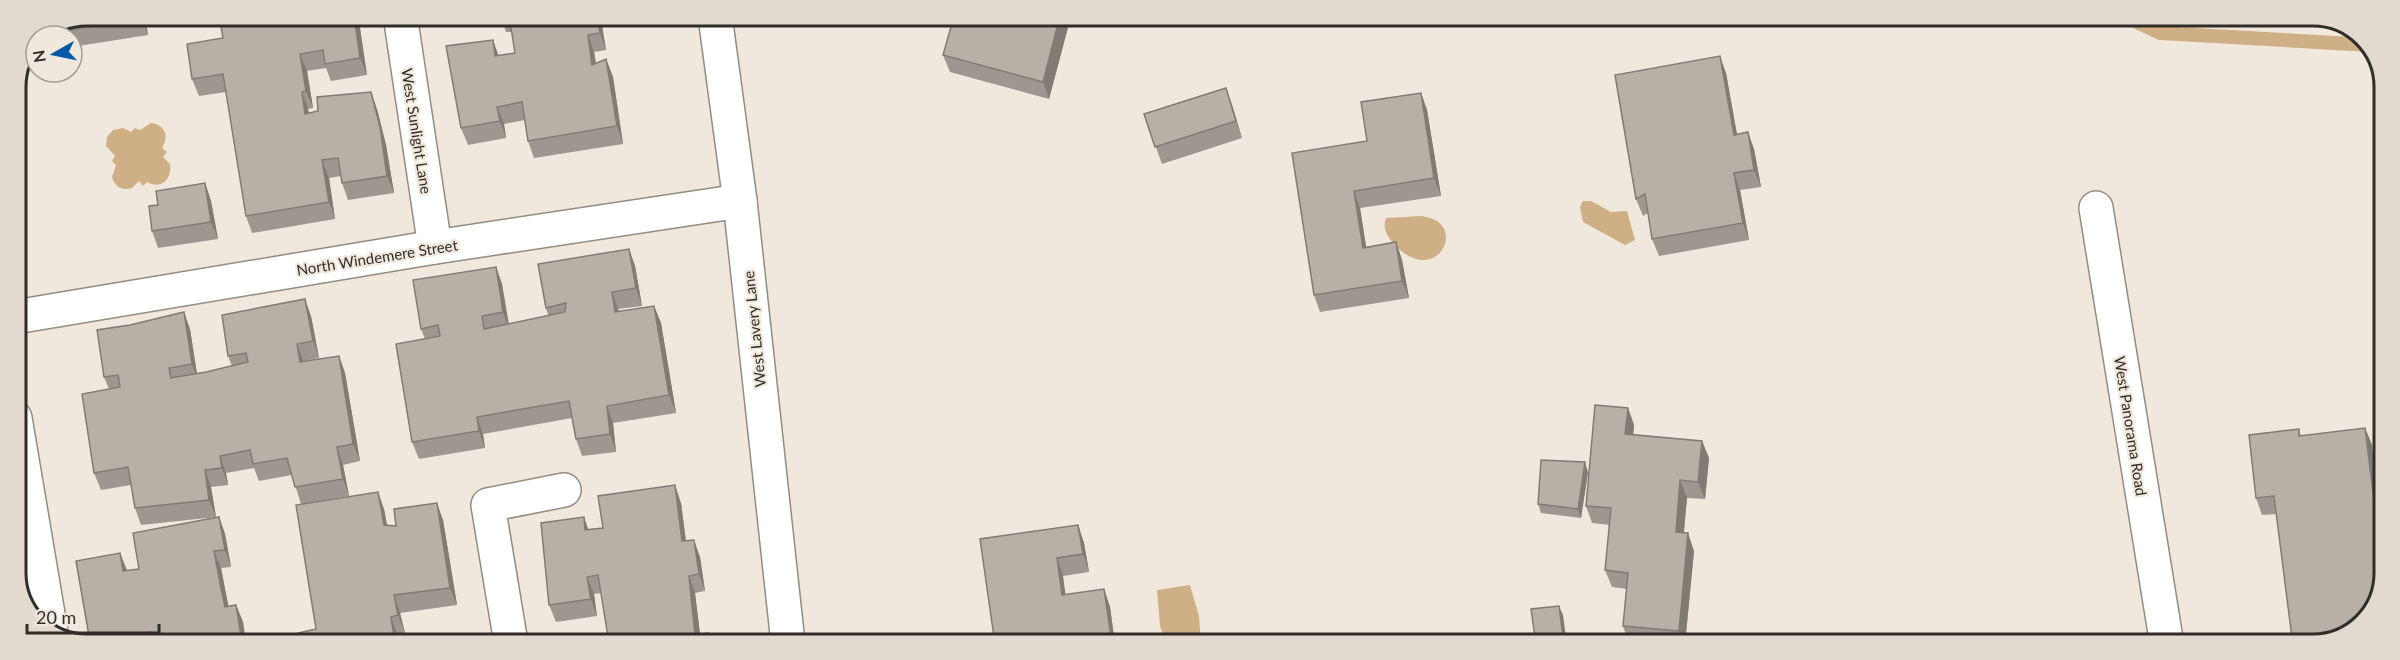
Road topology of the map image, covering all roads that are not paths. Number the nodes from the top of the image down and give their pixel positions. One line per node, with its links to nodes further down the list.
1 (402, 26): 5 (street, West Sunlight Lane)
2 (717, 26): 3 (street, West Lavery Lane)
3 (740, 201): 5 (street, North Windemere Street); 11 (street, West Lavery Lane)
4 (2096, 208): 12 (street, West Panorama Road)
5 (435, 247): 6 (street, North Windemere Street)
6 (26, 315)
7 (26, 483): 9 (street)
8 (564, 490): 10 (street)
9 (49, 621)
10 (510, 634)
11 (787, 634)
12 (2165, 634)

